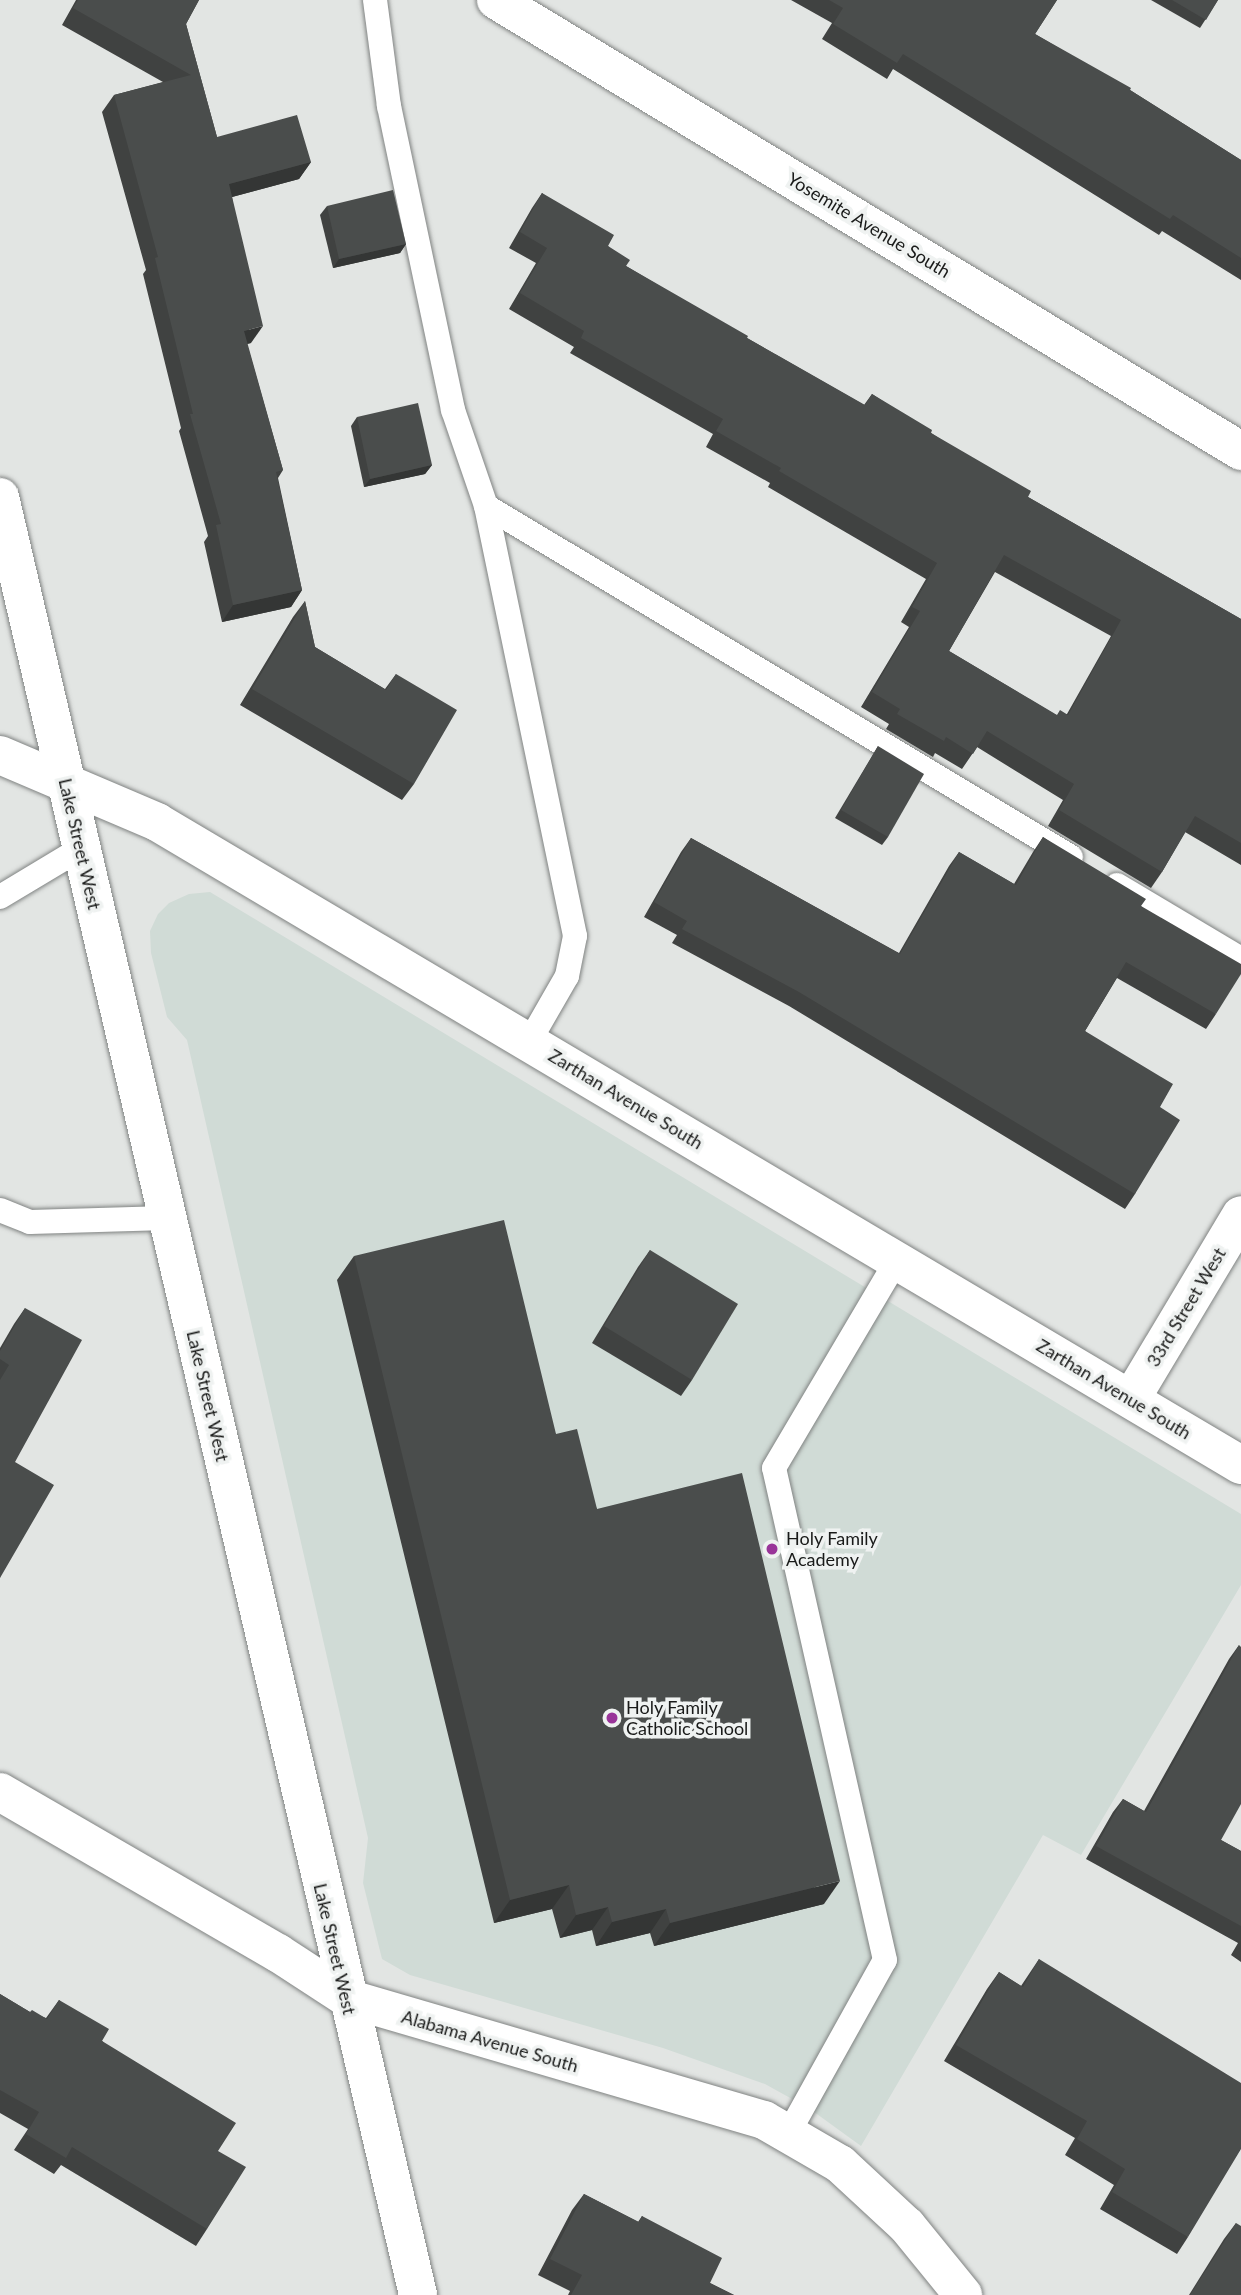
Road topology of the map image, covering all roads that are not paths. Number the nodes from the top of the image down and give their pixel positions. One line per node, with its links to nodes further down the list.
1 (375, 0): 5 (lane)
2 (496, 0): 3 (street, Yosemite Avenue South)
3 (1241, 451)
4 (0, 497): 7 (street, Lake Street West)
5 (486, 506): 10 (lane); 11 (lane)
6 (0, 755): 7 (street, Zarthan Avenue South)
7 (66, 783): 8 (street, Lake Street West); 11 (street, Zarthan Avenue South)
8 (80, 849): 9 (lane); 14 (street, Lake Street West)
9 (0, 897)
10 (1241, 959)
11 (529, 1042): 15 (street, Zarthan Avenue South)
12 (0, 1210): 14 (lane)
13 (1241, 1216): 16 (street, 33rd Street West)
14 (167, 1217): 19 (street, Lake Street West)
15 (897, 1260): 16 (street, Zarthan Avenue South); 20 (lane)
16 (1131, 1399): 17 (street, Zarthan Avenue South)
17 (1241, 1465)
18 (0, 1793): 19 (street, Alabama Avenue South)
19 (347, 1998): 20 (street, Alabama Avenue South); 21 (street, Lake Street West)
20 (789, 2134): 22 (street, Alabama Avenue South)
21 (418, 2295)
22 (962, 2295)

